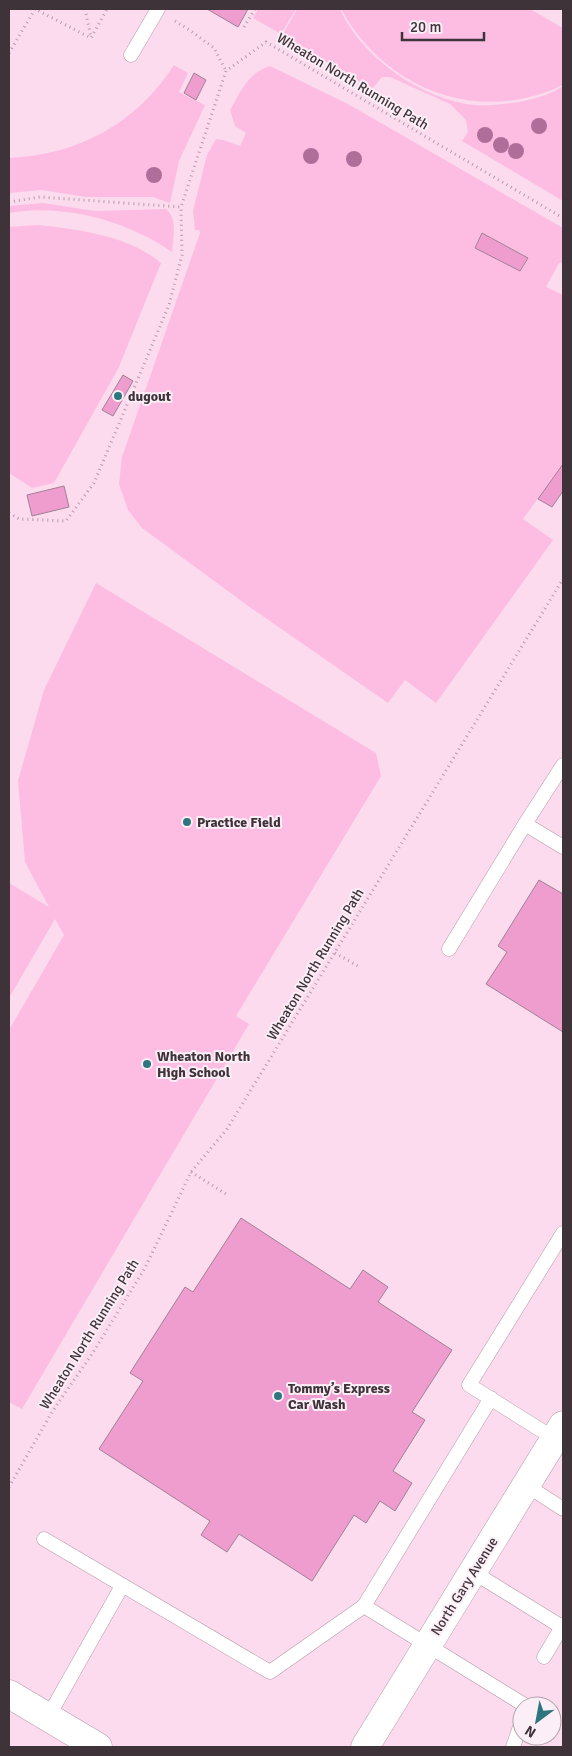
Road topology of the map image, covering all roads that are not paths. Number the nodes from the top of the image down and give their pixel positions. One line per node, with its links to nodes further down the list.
1 (158, 10): 2 (lane)
2 (130, 54)
3 (563, 765): 4 (lane)
4 (525, 824): 5 (lane); 6 (lane)
5 (563, 847)
6 (449, 949)
7 (563, 1233): 8 (lane)
8 (491, 1398): 9 (lane); 15 (lane)
9 (559, 1435): 10 (street, North Gary Avenue)
10 (526, 1485): 11 (lane); 13 (street, North Gary Avenue)
11 (563, 1509)
12 (44, 1539): 14 (lane)
13 (473, 1572): 16 (lane); 17 (street, North Gary Avenue)
14 (122, 1586): 15 (lane); 21 (lane)
15 (364, 1606): 17 (lane)
16 (563, 1626): 18 (lane)
17 (428, 1645): 20 (lane); 23 (street, North Gary Avenue)
18 (544, 1656)
19 (9, 1694): 21 (street)
20 (512, 1697)
21 (48, 1717): 22 (street)
22 (98, 1747)
23 (365, 1747)

